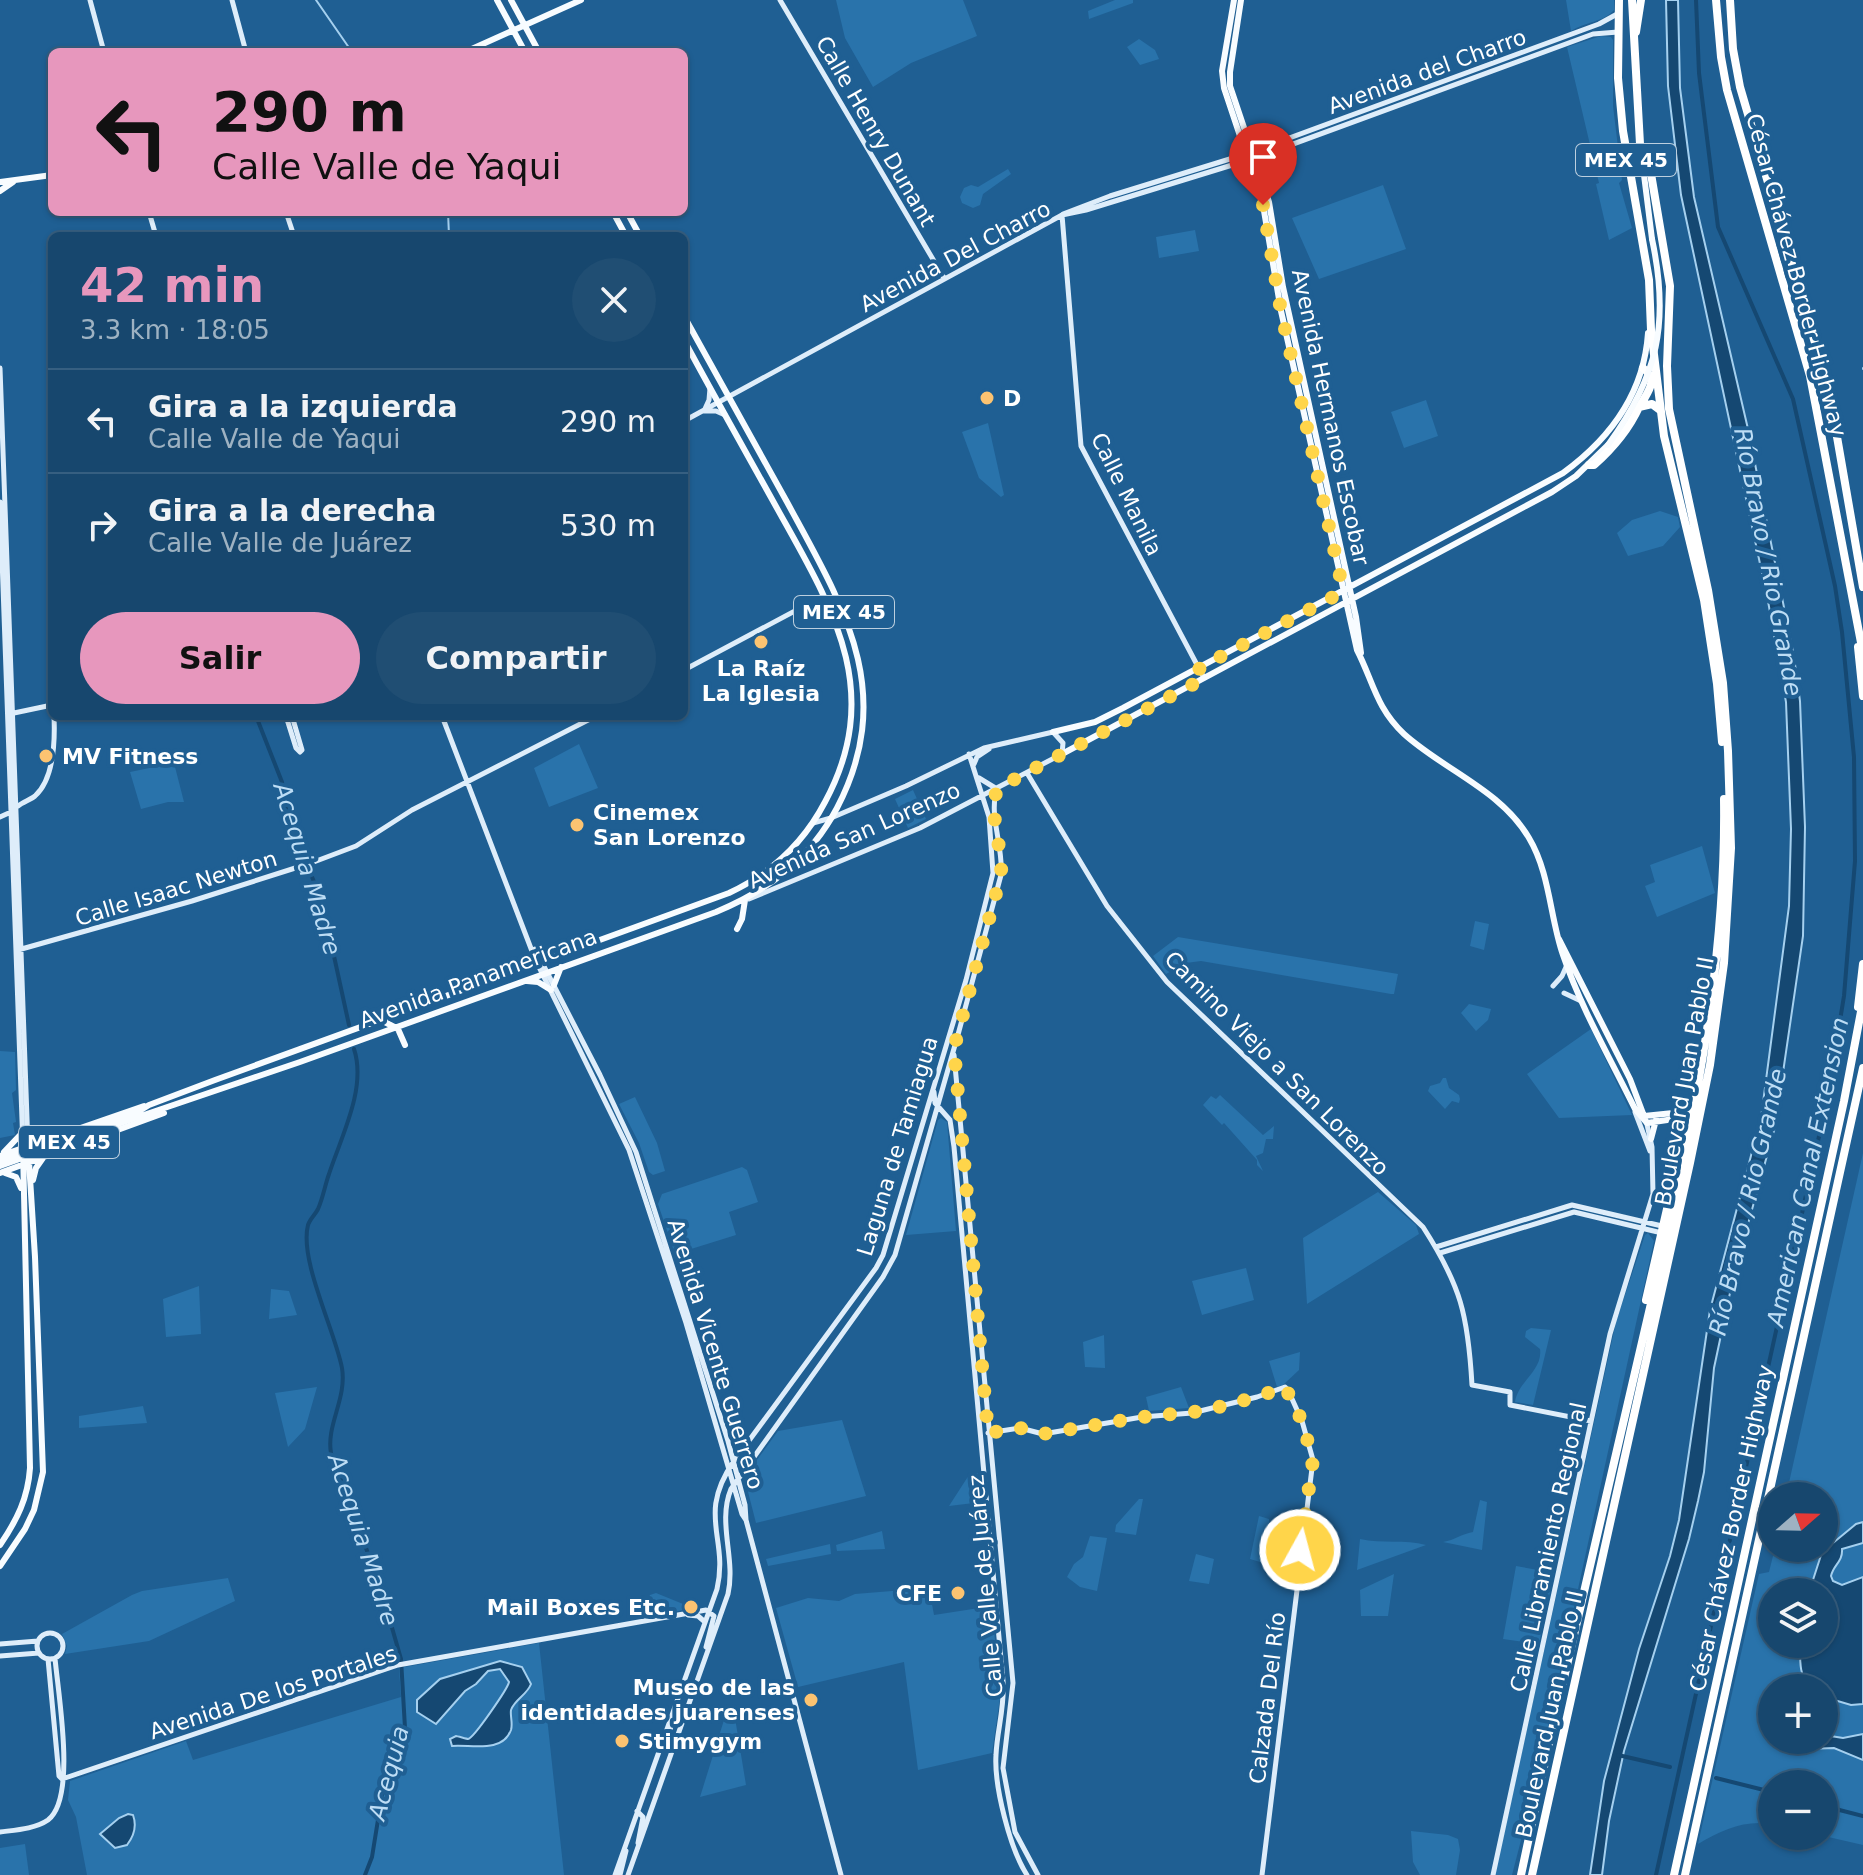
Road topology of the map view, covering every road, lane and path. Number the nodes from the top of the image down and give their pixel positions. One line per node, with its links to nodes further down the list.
1 (90, 0): 20 (street)
2 (232, 0): 21 (street)
3 (497, 0): 16 (main road)
4 (511, 0): 15 (main road)
5 (581, 0): 15 (main road)
6 (780, 0): 37 (street, Calle Henry Dunant)
7 (1234, 0): 26 (main road, Avenida Hermanos Escobar)
8 (1241, 0): 26 (main road, Avenida Hermanos Escobar)
9 (1619, 0): 14 (highway, MEX 45)
10 (1632, 0): 19 (highway, MEX 45)
11 (1641, 0): 19 (highway)
12 (1716, 0): 62 (highway, César Chávez Border Highway)
13 (1730, 0): 57 (highway, César Chávez Border Highway)
14 (1619, 13): 17 (highway, MEX 45); 28 (street, Avenida del Charro)
15 (524, 25): 16 (main road); 25 (main road)
16 (513, 29): 18 (main road); 23 (main road)
17 (1618, 32): 28 (street, Avenida Del Charro); 38 (highway, MEX 45)
18 (496, 37): 22 (main road); 24 (main road)
19 (1634, 41): 27 (highway, MEX 45)
20 (103, 48)
21 (245, 48)
22 (473, 48)
23 (522, 48)
24 (522, 48)
25 (537, 48)
26 (1241, 128): 29 (main road, Avenida Hermanos Escobar)
27 (1640, 144): 51 (main road, MEX 45, bridge); 141 (highway, Boulevard Juan Pablo II)
28 (1278, 146): 29 (street, Avenida Del Charro)
29 (1251, 156): 34 (street, Avenida del Charro); 53 (main road, Avenida Hermanos Escobar)
30 (48, 176): 31 (main road)
31 (15, 181): 32 (main road); 33 (main road)
32 (0, 182)
33 (0, 191)
34 (1062, 215): 35 (street, Avenida Del Charro); 36 (street, Calle Manila)
35 (1045, 223): 36 (street); 37 (street, Avenida Del Charro)
36 (1063, 232): 69 (street, Calle Manila)
37 (944, 279): 44 (street, Avenida Del Charro)
38 (1650, 318): 42 (main road, MEX 45); 48 (highway, Boulevard Juan Pablo II)
39 (688, 323): 44 (main road, MEX 45)
40 (688, 347): 43 (main road, MEX 45)
41 (0, 368): 73 (street)
42 (1643, 368): 46 (highway); 58 (main road, MEX 45)
43 (710, 387): 45 (main road, MEX 45); 47 (street)
44 (729, 396): 45 (street, Avenida Del Charro); 55 (main road, MEX 45)
45 (718, 403): 47 (street, Avenida Del Charro); 49 (main road, MEX 45)
46 (1639, 407): 48 (highway); 51 (highway)
47 (704, 411): 49 (street); 50 (street, Avenida Del Charro)
48 (1661, 412): 130 (highway, Boulevard Juan Pablo II)
49 (726, 416): 56 (main road, MEX 45)
50 (688, 419)
51 (1589, 465): 63 (main road, MEX 45)
52 (0, 502): 73 (street)
53 (1334, 539): 54 (main road, Avenida Hermanos Escobar); 58 (main road, Avenida Hermanos Escobar)
54 (1340, 576): 58 (main road, Avenida Hermanos Escobar); 60 (main road)
55 (829, 579): 56 (main road); 61 (main road, MEX 45)
56 (817, 582): 59 (main road, MEX 45)
57 (1863, 587)
58 (1346, 590): 60 (main road, MEX 45); 63 (main road, Avenida Hermanos Escobar)
59 (824, 595): 61 (main road); 68 (street); 94 (main road, MEX 45)
60 (1335, 596): 69 (main road, MEX 45)
61 (838, 598): 92 (main road, MEX 45)
62 (1853, 598): 66 (highway, César Chávez Border Highway); 71 (highway)
63 (1349, 600): 64 (main road, MEX 45); 65 (main road, Avenida Hermanos Escobar); 67 (main road, Avenida Hermanos Escobar)
64 (1334, 608): 65 (main road); 70 (main road, MEX 45)
65 (1350, 617): 67 (main road, Avenida Hermanos Escobar)
66 (1863, 653)
67 (1361, 657): 99 (main road, Avenida Hermanos Escobar)
68 (688, 668)
69 (1199, 668): 70 (street, Calle Manila); 78 (main road, MEX 45)
70 (1205, 678): 82 (main road, MEX 45)
71 (1863, 696)
72 (48, 708): 73 (street)
73 (11, 713): 89 (street); 90 (street)
74 (54, 720): 89 (street)
75 (290, 720): 80 (street)
76 (444, 720): 86 (street, Avenida Vicente Guerrero)
77 (588, 720): 86 (street, Calle Isaac Newton)
78 (1053, 732): 79 (street, MEX 45); 82 (street)
79 (996, 744): 81 (street, MEX 45); 83 (street)
80 (300, 750)
81 (969, 754): 83 (street, Laguna de Tamiagua); 92 (street, MEX 45)
82 (1062, 754): 84 (street, Avenida San Lorenzo / MEX 45)
83 (974, 766): 85 (street, Laguna de Tamiagua)
84 (1027, 773): 87 (street, Avenida San Lorenzo / MEX 45); 153 (street, Camino Viejo a San Lorenzo)
85 (978, 778): 87 (street); 88 (street, Laguna de Tamiagua)
86 (469, 781): 100 (street, Calle Isaac Newton); 101 (street, Avenida Vicente Guerrero)
87 (998, 788): 88 (street, Avenida San Lorenzo / MEX 45); 120 (street, Laguna de Tamiagua)
88 (983, 796): 96 (street, Avenida San Lorenzo / MEX 45); 125 (street, Laguna de Tamiagua)
89 (17, 807): 90 (street); 100 (street)
90 (11, 812): 91 (street); 93 (street)
91 (0, 817): 93 (street)
92 (831, 818): 94 (street, MEX 45); 96 (main road, MEX 45)
93 (12, 823): 100 (street)
94 (813, 823): 95 (main road, Avenida Panamericana / MEX 45)
95 (713, 899): 97 (main road); 102 (main road, Avenida Panamericana / MEX 45)
96 (745, 900): 97 (main road, Avenida Panamericana / MEX 45); 98 (main road)
97 (716, 912): 106 (main road, Avenida Panamericana / MEX 45)
98 (737, 929)
99 (1559, 939): 105 (main road, Avenida Hermanos Escobar); 128 (main road, Avenida Hermanos Escobar)
100 (19, 950): 135 (street)
101 (534, 950): 102 (main road); 103 (street, Avenida Vicente Guerrero); 107 (main road)
102 (557, 957): 103 (main road, Avenida Panamericana / MEX 45)
103 (540, 963): 107 (main road, Avenida Panamericana / MEX 45); 108 (street, Avenida Vicente Guerrero)
104 (1863, 964): 121 (highway)
105 (1567, 966): 110 (street); 114 (main road, Avenida Hermanos Escobar)
106 (561, 967): 108 (main road, Avenida Panamericana / MEX 45); 111 (main road)
107 (518, 971): 115 (main road, Avenida Panamericana / MEX 45)
108 (545, 972): 109 (main road, Avenida Panamericana / MEX 45); 111 (street, Avenida Vicente Guerrero)
109 (523, 982): 111 (main road); 117 (main road, Avenida Panamericana / MEX 45)
110 (1553, 986)
111 (552, 987): 165 (street, Avenida Vicente Guerrero); 167 (street, Avenida Vicente Guerrero)
112 (1564, 993): 114 (street)
113 (1863, 1001): 121 (highway, César Chávez Border Highway)
114 (1583, 1003): 128 (main road, Avenida Hermanos Escobar)
115 (406, 1011): 116 (main road, Avenida Panamericana / MEX 45); 117 (main road)
116 (381, 1020): 118 (main road); 122 (main road, Avenida Panamericana / MEX 45)
117 (409, 1022): 118 (main road, Avenida Panamericana / MEX 45)
118 (396, 1027): 119 (main road); 124 (main road, Avenida Panamericana / MEX 45)
119 (405, 1045)
120 (954, 1048): 129 (street, Laguna de Tamiagua); 144 (street, Calle Valle de Juárez)
121 (1854, 1053): 211 (highway, César Chávez Border Highway)
122 (274, 1059): 124 (main road); 127 (main road, Avenida Panamericana / MEX 45)
123 (1863, 1068): 212 (highway, César Chávez Border Highway)
124 (277, 1070): 126 (main road, Avenida Panamericana / MEX 45)
125 (937, 1075): 129 (street); 164 (street, Laguna de Tamiagua)
126 (204, 1096): 131 (main road, MEX 45); 140 (main road)
127 (149, 1105): 131 (main road, MEX 45); 137 (main road)
128 (1637, 1106): 132 (main road); 133 (main road, Avenida Hermanos Escobar); 136 (street)
129 (940, 1108): 145 (street, Calle Valle de Juárez); 168 (street, Laguna de Tamiagua)
130 (1695, 1109): 132 (main road); 134 (highway, Boulevard Juan Pablo II)
131 (137, 1115): 142 (main road, MEX 45, bridge)
132 (1657, 1118): 133 (main road); 134 (main road); 136 (main road)
133 (1645, 1120): 136 (street)
134 (1688, 1125): 149 (highway); 159 (highway, Boulevard Juan Pablo II, bridge)
135 (25, 1134): 137 (main road); 138 (street); 142 (main road)
136 (1648, 1137): 148 (street, Calle Libramiento Regional)
137 (44, 1140): 138 (main road)
138 (28, 1146): 139 (main road); 140 (main road); 143 (main road)
139 (15, 1151): 142 (main road); 143 (main road)
140 (41, 1158): 143 (main road); 146 (main road)
141 (1690, 1163): 149 (highway); 154 (highway, Boulevard Juan Pablo II)
142 (0, 1164): 143 (main road); 147 (main road)
143 (24, 1164): 146 (main road); 147 (main road)
144 (964, 1172): 145 (street); 163 (street, Calle Valle de Juárez)
145 (957, 1173): 171 (street, Calle Valle de Juárez)
146 (31, 1187): 156 (main road)
147 (23, 1194): 155 (main road)
148 (1648, 1209): 150 (street, Calle Libramiento Regional); 151 (street)
149 (1670, 1212): 151 (highway)
150 (1644, 1225): 151 (street); 153 (street); 160 (street, Calle Libramiento Regional)
151 (1664, 1229): 152 (highway)
152 (1662, 1247): 154 (highway); 159 (highway)
153 (1438, 1250): 160 (street, Camino Viejo a San Lorenzo)
154 (1665, 1273): 210 (highway, Boulevard Juan Pablo II)
155 (25, 1305): 156 (main road); 157 (main road)
156 (37, 1310): 158 (main road)
157 (26, 1324): 158 (main road); 161 (main road)
158 (37, 1328): 162 (main road)
159 (1637, 1364): 198 (highway, Boulevard Juan Pablo II)
160 (1591, 1421): 207 (street, Calle Libramiento Regional)
161 (29, 1425): 162 (main road); 177 (main road)
162 (42, 1431): 179 (main road)
163 (988, 1433): 170 (street, Calle Valle de Juárez); 206 (street, Calzada Del Río)
164 (749, 1440): 165 (street); 166 (street, Laguna de Tamiagua)
165 (728, 1441): 166 (street, Avenida Vicente Guerrero)
166 (734, 1461): 167 (street, Laguna de Tamiagua); 168 (street, Avenida Vicente Guerrero)
167 (729, 1468): 169 (street, Avenida Vicente Guerrero); 183 (street, Laguna de Tamiagua)
168 (739, 1477): 169 (street, Laguna de Tamiagua); 176 (street, Avenida Vicente Guerrero)
169 (734, 1484): 172 (street, Avenida Vicente Guerrero); 173 (street, Laguna de Tamiagua)
170 (994, 1497): 171 (street); 175 (street, Calle Valle de Juárez)
171 (986, 1498): 174 (street, Calle Valle de Juárez)
172 (740, 1509): 173 (street); 176 (street, Avenida Vicente Guerrero)
173 (725, 1512): 189 (street)
174 (988, 1519): 175 (street); 182 (street, Calle Valle de Juárez)
175 (997, 1519): 181 (street, Calle Valle de Juárez)
176 (746, 1520): 204 (street)
177 (11, 1529): 178 (main road); 179 (main road)
178 (0, 1545)
179 (8, 1555): 180 (main road)
180 (0, 1566)
181 (1004, 1602): 182 (street); 194 (street, Calle Valle de Juárez)
182 (996, 1603): 194 (street, Calle Valle de Juárez)
183 (709, 1610): 184 (street, Avenida De los Portales); 185 (street); 189 (street)
184 (687, 1614): 185 (street); 195 (street, Avenida De los Portales)
185 (705, 1622): 192 (street)
186 (38, 1641): 187 (street); 188 (street); 191 (street)
187 (0, 1644)
188 (39, 1653): 190 (street); 191 (street)
189 (706, 1653): 193 (street)
190 (0, 1656)
191 (52, 1659): 195 (street)
192 (673, 1710): 193 (street); 196 (street)
193 (676, 1742): 199 (street)
194 (999, 1760): 200 (street, Calle Valle de Juárez); 201 (street, Calle Valle de Juárez)
195 (62, 1779): 197 (street)
196 (637, 1811): 199 (street); 202 (street)
197 (0, 1832)
198 (1530, 1834): 208 (highway); 209 (highway, Boulevard Juan Pablo II)
199 (639, 1844): 203 (street)
200 (1030, 1865): 201 (street); 205 (street, Calle Valle de Juárez)
201 (1025, 1872)
202 (617, 1875)
203 (628, 1875)
204 (841, 1875)
205 (1038, 1875)
206 (1262, 1875)
207 (1493, 1875)
208 (1515, 1875)
209 (1521, 1875)
210 (1532, 1875)
211 (1674, 1875)
212 (1685, 1875)

